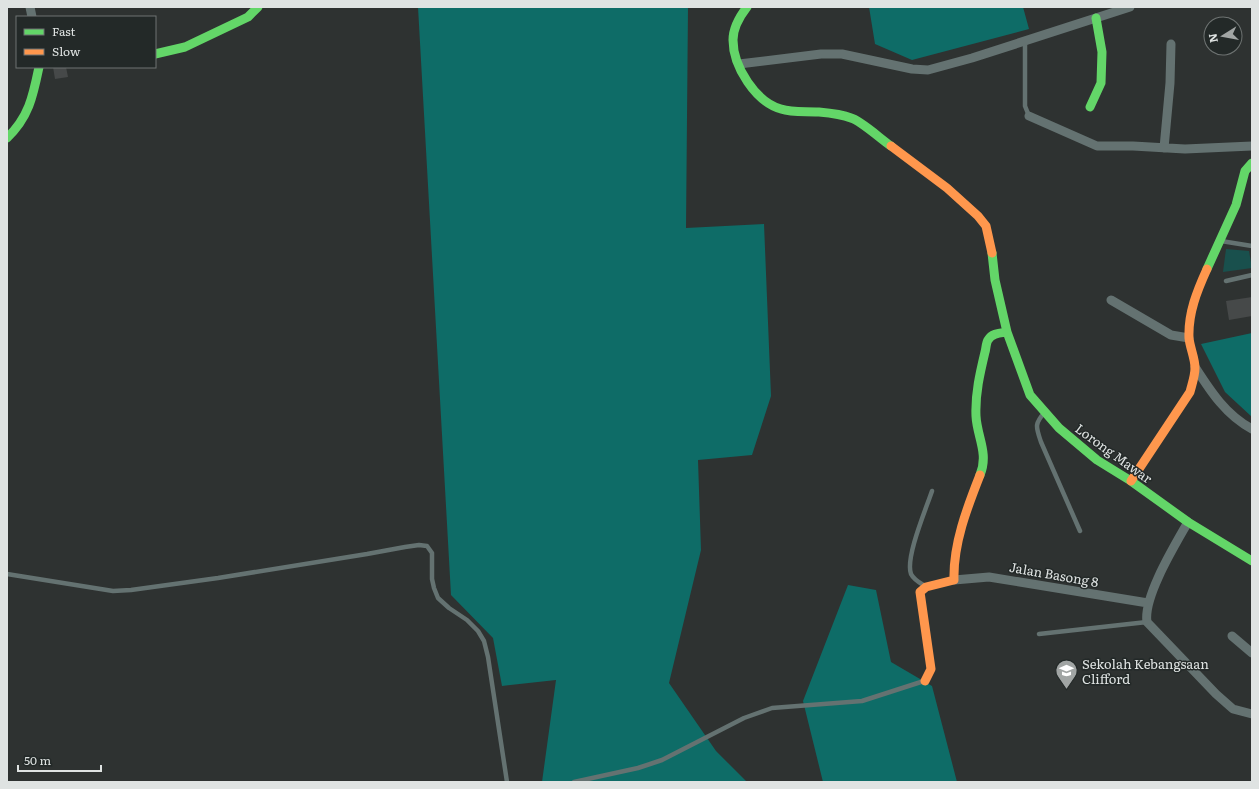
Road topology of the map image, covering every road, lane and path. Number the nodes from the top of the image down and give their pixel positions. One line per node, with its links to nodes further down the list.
1 (258, 7): 8 (street)
2 (747, 7): 9 (street, Lorong Mawar)
3 (1130, 7): 4 (street)
4 (1109, 10): 5 (street)
5 (1096, 18): 6 (street); 11 (street)
6 (1025, 40): 9 (street); 12 (lane)
7 (1171, 44): 15 (street)
8 (156, 54)
9 (739, 64): 22 (street, Lorong Mawar)
10 (39, 68): 13 (street)
11 (1090, 107)
12 (1029, 116): 15 (street)
13 (7, 138)
14 (1252, 146): 15 (street)
15 (1164, 148)
16 (1252, 163): 17 (street)
17 (1219, 241): 18 (lane); 23 (street)
18 (1252, 246)
19 (1252, 275): 20 (lane)
20 (1226, 281)
21 (1111, 300): 23 (street)
22 (1007, 332): 25 (street, Lorong Mawar); 33 (street)
23 (1189, 338): 24 (street)
24 (1195, 367): 26 (street); 27 (street)
25 (1045, 412): 27 (street, Lorong Mawar); 30 (lane)
26 (1252, 429)
27 (1131, 482): 29 (street, Lorong Mawar)
28 (932, 491): 34 (lane)
29 (1188, 522): 31 (street, Lorong Mawar); 35 (street)
30 (1080, 531)
31 (1252, 560)
32 (7, 574): 42 (lane)
33 (954, 580): 34 (street); 35 (street, Jalan Basong 8)
34 (926, 587): 40 (street)
35 (1148, 603): 36 (street)
36 (1147, 622): 37 (lane); 41 (street)
37 (1039, 634)
38 (1232, 636): 39 (street)
39 (1252, 653)
40 (924, 681): 43 (lane)
41 (1252, 714)
42 (507, 782)
43 (574, 782)

